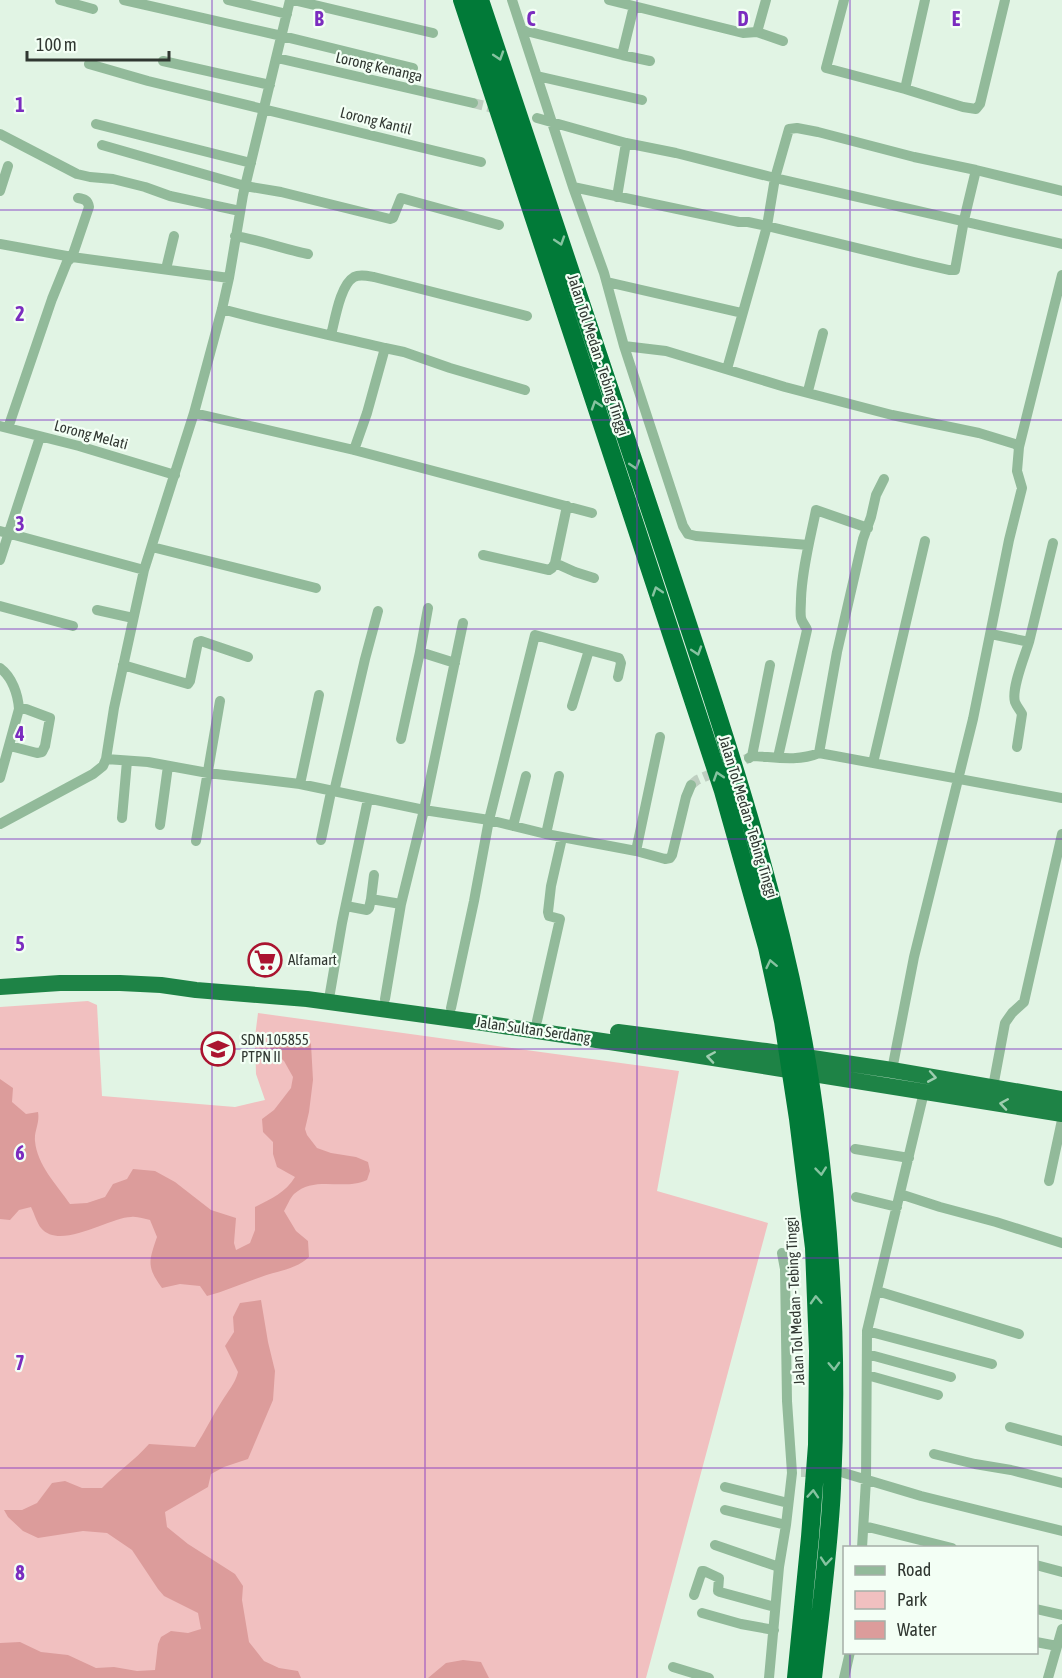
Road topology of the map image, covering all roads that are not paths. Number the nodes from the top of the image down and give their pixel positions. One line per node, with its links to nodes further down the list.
1 (60, 0): 14 (street)
2 (124, 0): 19 (street)
3 (228, 0): 15 (street)
4 (291, 0): 15 (street); 17 (street)
5 (462, 0): 158 (highway, Jalan Tol Medan - Tebing Tinggi, one-way to 5)
6 (480, 0): 158 (highway, Jalan Tol Medan - Tebing Tinggi, one-way to 158)
7 (512, 0): 16 (street)
8 (609, 0): 13 (street)
9 (766, 0): 18 (street)
10 (844, 0): 29 (street)
11 (925, 0): 29 (street)
12 (1005, 0): 29 (street)
13 (634, 6): 18 (street); 21 (street)
14 (93, 9)
15 (287, 14): 19 (street)
16 (522, 30): 21 (street); 27 (street)
17 (433, 33)
18 (757, 33): 20 (street)
19 (282, 36): 22 (street); 26 (street)
20 (783, 41)
21 (622, 55): 24 (street)
22 (278, 58): 28 (street); 31 (street, Lorong Kenanga)
23 (164, 61): 28 (street)
24 (650, 62)
25 (89, 64): 32 (street, Lorong Kantil)
26 (413, 68)
27 (537, 76): 30 (street); 34 (street)
28 (270, 85): 32 (street)
29 (905, 89)
30 (642, 100)
31 (473, 104)
32 (264, 109): 39 (street, Lorong Kantil); 40 (street)
33 (537, 118): 34 (street)
34 (550, 121): 37 (street); 45 (street)
35 (96, 124): 40 (street)
36 (0, 134): 50 (street)
37 (626, 143): 43 (street); 48 (street)
38 (102, 145): 44 (street)
39 (481, 162)
40 (251, 163): 44 (street)
41 (8, 166): 46 (street)
42 (976, 170): 43 (street); 47 (street); 51 (street)
43 (775, 178): 51 (street); 53 (street)
44 (245, 186): 50 (street); 52 (street)
45 (573, 187): 48 (street); 63 (street)
46 (0, 191)
47 (1062, 191)
48 (617, 197): 53 (street)
49 (78, 198): 59 (street)
50 (240, 211): 55 (street)
51 (964, 220): 53 (street); 57 (street)
52 (499, 225)
53 (767, 226): 65 (street)
54 (174, 236): 60 (street)
55 (235, 236): 58 (street); 62 (street)
56 (0, 244): 59 (street)
57 (1062, 244)
58 (308, 254)
59 (72, 257): 60 (street); 75 (street)
60 (166, 269): 62 (street)
61 (1062, 275): 77 (street)
62 (229, 278): 64 (street)
63 (607, 282): 65 (street); 69 (street)
64 (222, 309): 68 (street); 74 (street)
65 (742, 313): 71 (street)
66 (527, 316): 68 (street)
67 (823, 333): 73 (street)
68 (331, 335): 70 (street)
69 (624, 346): 71 (street); 87 (street)
70 (385, 348): 72 (street); 78 (street)
71 (727, 369): 73 (street)
72 (525, 390)
73 (808, 392): 77 (street)
74 (194, 413): 78 (street); 79 (street)
75 (4, 427): 76 (street, Lorong Melati)
76 (40, 437): 79 (street, Lorong Melati); 84 (street)
77 (1019, 447): 102 (street)
78 (354, 450): 81 (street)
79 (175, 475): 88 (street)
80 (884, 479): 83 (street)
81 (567, 506): 82 (street); 91 (street)
82 (592, 513)
83 (868, 528): 87 (street); 120 (street)
84 (4, 532): 90 (street); 92 (street)
85 (925, 541): 124 (street)
86 (1053, 543): 103 (street)
87 (808, 544): 121 (street)
88 (152, 547): 92 (street); 94 (street)
89 (483, 555): 91 (street)
90 (0, 560)
91 (555, 563): 93 (street)
92 (144, 570): 99 (street)
93 (594, 578)
94 (316, 588)
95 (0, 606): 101 (street)
96 (428, 608): 105 (street)
97 (97, 610): 99 (street)
98 (378, 611): 133 (street)
99 (133, 618): 108 (street)
100 (463, 623): 107 (street)
101 (73, 626)
102 (991, 634): 103 (street); 130 (street)
103 (1029, 642): 119 (street)
104 (589, 650): 111 (street); 114 (street); 138 (street)
105 (420, 652): 107 (street); 117 (street)
106 (248, 657): 108 (street)
107 (455, 663): 136 (street)
108 (123, 665): 122 (street)
109 (770, 665): 121 (street)
110 (0, 668): 115 (street)
111 (618, 677)
112 (319, 695): 131 (street)
113 (220, 701): 126 (street)
114 (572, 706)
115 (19, 709): 118 (street); 118 (street)
116 (660, 737): 147 (street)
117 (401, 739)
118 (10, 746): 129 (street)
119 (1017, 747)
120 (819, 753): 121 (street); 124 (street)
121 (778, 757)
122 (106, 759): 123 (street); 139 (street)
123 (126, 761): 125 (street); 137 (street)
124 (873, 763): 130 (street)
125 (168, 766): 126 (street); 140 (street)
126 (208, 773): 131 (street); 146 (street)
127 (526, 776): 141 (street)
128 (559, 776): 142 (street)
129 (0, 778)
130 (958, 779): 134 (street); 160 (street)
131 (300, 784): 133 (street)
132 (692, 785): 147 (street)
133 (332, 792): 135 (street); 145 (street)
134 (1062, 798)
135 (368, 799): 136 (street); 151 (street)
136 (424, 810): 138 (street); 150 (street)
137 (122, 818)
138 (489, 820): 141 (street); 156 (street)
139 (0, 824)
140 (160, 825)
141 (513, 826): 142 (street)
142 (546, 834): 144 (street)
143 (1062, 834): 161 (street)
144 (562, 838): 147 (street); 157 (street)
145 (321, 840)
146 (196, 841)
147 (636, 851)
148 (374, 875): 149 (street)
149 (371, 899): 150 (street); 151 (street)
150 (401, 904): 155 (street)
151 (346, 906): 154 (street)
152 (0, 979): 154 (highway, Jalan Sultan Serdang)
153 (0, 987): 159 (highway, Jalan Sultan Serdang)
154 (330, 993): 155 (highway, Jalan Sultan Serdang)
155 (385, 999): 156 (highway, Jalan Sultan Serdang)
156 (451, 1008): 157 (highway, Jalan Sultan Serdang)
157 (537, 1021): 159 (highway, Jalan Sultan Serdang)
158 (791, 1023): 165 (highway, Jalan Tol Medan - Tebing Tinggi)
159 (670, 1045): 160 (highway, Jalan Sultan Serdang); 162 (highway, Jalan Sultan Serdang, one-way to 159)
160 (892, 1070): 161 (highway, Jalan Sultan Serdang, one-way to 161)
161 (993, 1087): 163 (highway, Jalan Sultan Serdang)
162 (924, 1092): 164 (highway, Jalan Sultan Serdang, one-way to 162); 168 (street)
163 (1062, 1099)
164 (1062, 1114)
165 (807, 1116): 214 (highway, Jalan Tol Medan - Tebing Tinggi, one-way to 165); 215 (highway, Jalan Tol Medan - Tebing Tinggi, one-way to 215)
166 (1062, 1120): 169 (street)
167 (855, 1149): 168 (street)
168 (909, 1158): 170 (street)
169 (1048, 1181)
170 (900, 1194): 172 (street); 173 (street)
171 (856, 1197): 172 (street)
172 (897, 1207): 175 (street)
173 (1062, 1243)
174 (782, 1253): 190 (street)
175 (877, 1291): 176 (street); 177 (street)
176 (867, 1331): 178 (street); 179 (street)
177 (1019, 1334)
178 (867, 1354): 180 (street); 181 (street)
179 (992, 1364)
180 (867, 1375): 182 (street); 187 (street)
181 (951, 1377)
182 (938, 1395)
183 (1010, 1427): 184 (street)
184 (1062, 1442)
185 (934, 1454): 188 (street)
186 (844, 1473): 187 (street)
187 (866, 1480): 193 (street); 194 (street)
188 (1062, 1483)
189 (725, 1487): 190 (street)
190 (788, 1503): 192 (street)
191 (725, 1510): 192 (street)
192 (786, 1526): 199 (street)
193 (864, 1526): 196 (street); 197 (street)
194 (1062, 1531)
195 (715, 1545): 199 (street)
196 (862, 1546)
197 (944, 1546)
198 (1038, 1566): 200 (street)
199 (779, 1567): 202 (street)
200 (1062, 1572)
201 (694, 1595): 202 (street)
202 (775, 1607): 207 (street)
203 (1038, 1609): 205 (street)
204 (702, 1613): 207 (street)
205 (1062, 1615)
206 (1062, 1629): 209 (street)
207 (774, 1630): 213 (street)
208 (1038, 1642): 209 (street)
209 (1057, 1646): 217 (street)
210 (850, 1654): 216 (street)
211 (673, 1667): 212 (street)
212 (709, 1678)
213 (769, 1678)
214 (796, 1678)
215 (813, 1678)
216 (844, 1678)
217 (1048, 1678)

